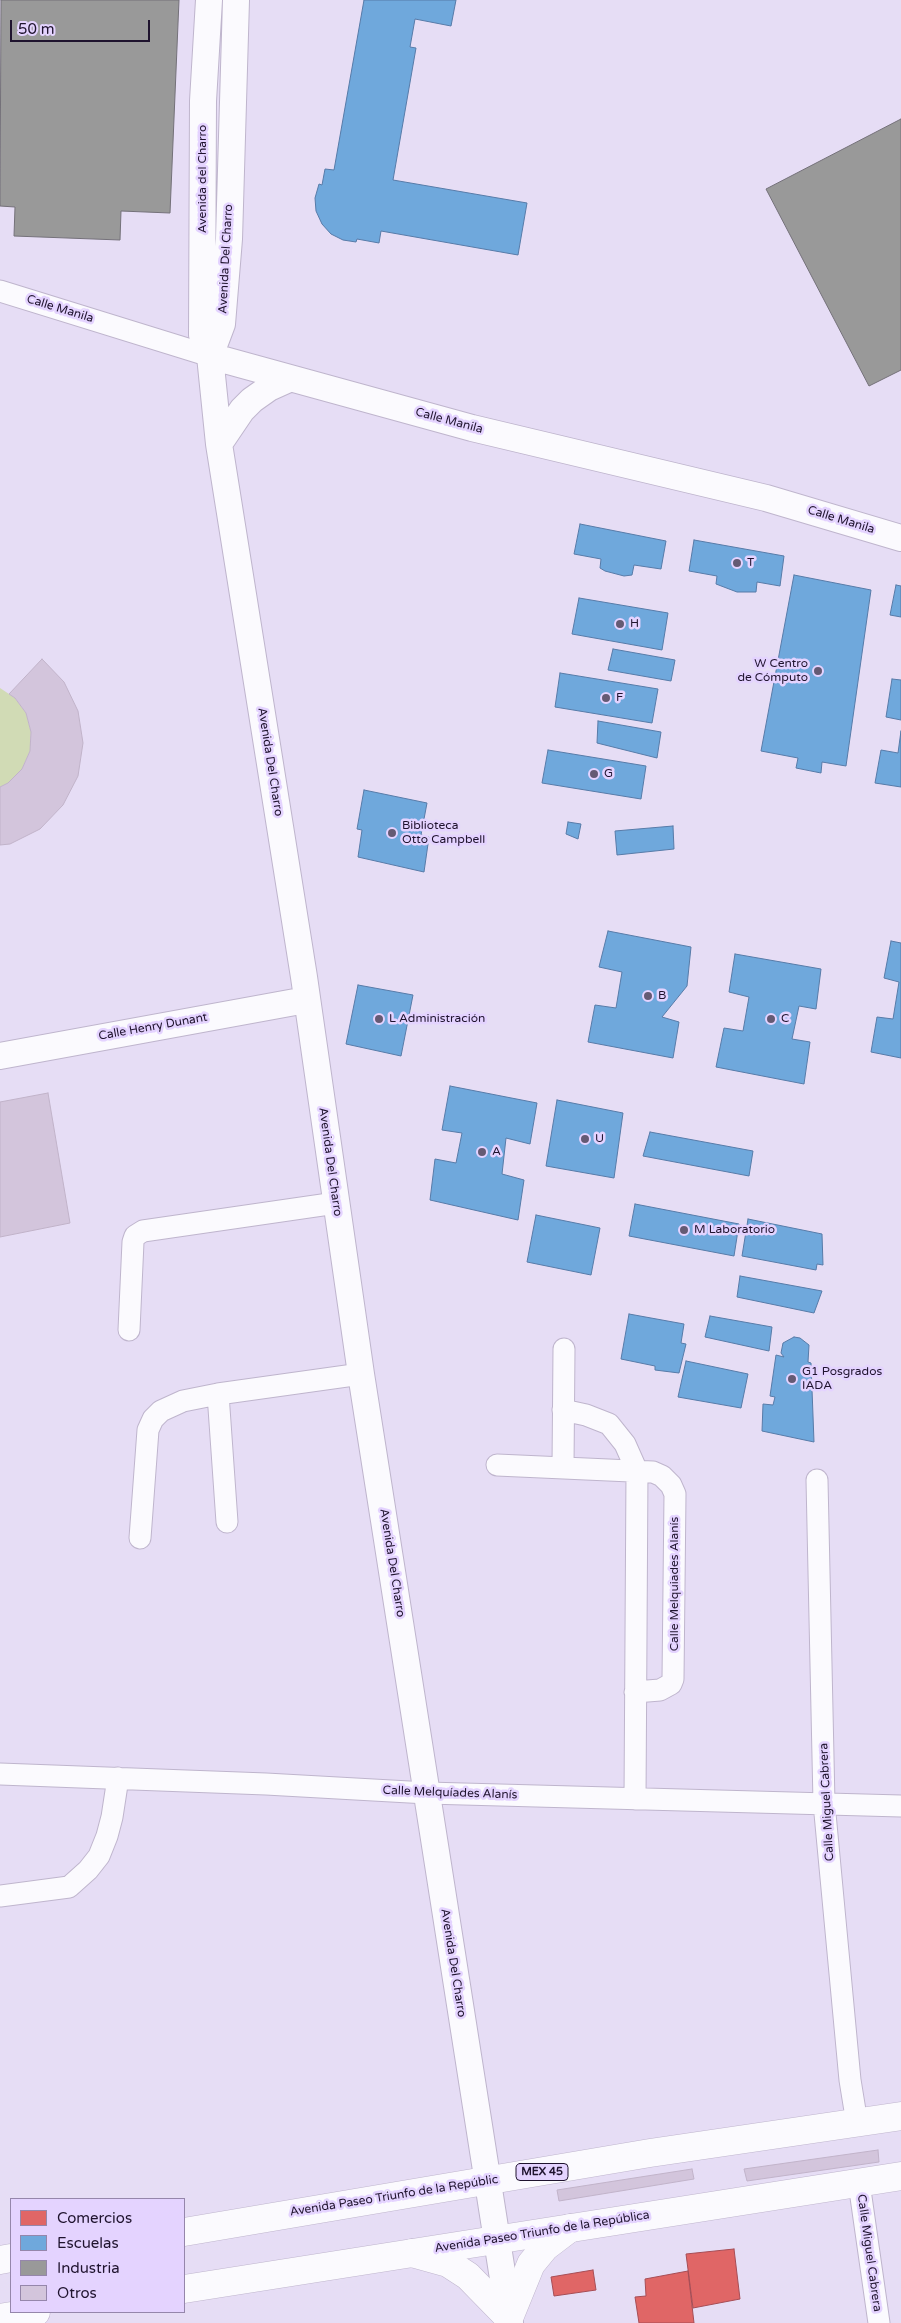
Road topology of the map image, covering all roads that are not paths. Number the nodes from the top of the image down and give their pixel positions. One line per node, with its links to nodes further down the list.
1 (209, 0): 4 (street, Avenida del Charro)
2 (236, 0): 4 (street, Avenida Del Charro)
3 (0, 291): 4 (street, Calle Manila)
4 (210, 356): 5 (street, Calle Manila); 6 (street, Avenida Del Charro)
5 (289, 379): 6 (street); 7 (street, Calle Manila)
6 (219, 444): 8 (street, Avenida Del Charro)
7 (901, 538)
8 (306, 1000): 9 (street, Calle Henry Dunant); 10 (street, Avenida Del Charro)
9 (0, 1056)
10 (336, 1203): 11 (street); 13 (street, Avenida Del Charro)
11 (129, 1330)
12 (564, 1349): 15 (street)
13 (362, 1374): 14 (street); 25 (street, Avenida Del Charro)
14 (218, 1394): 20 (street); 21 (street)
15 (563, 1410): 17 (street); 18 (street)
16 (497, 1465): 17 (street, Calle Melquiades Alanís)
17 (563, 1467): 18 (street, Calle Melquiades Alanís)
18 (637, 1471): 22 (street); 22 (street, Calle Melquiades Alanís)
19 (817, 1480): 27 (street, Calle Miguel Cabrera)
20 (227, 1522)
21 (140, 1538)
22 (636, 1692): 26 (street)
23 (0, 1774): 24 (street, Calle Melquíades Alanís)
24 (118, 1778): 25 (street, Calle Melquíades Alanís); 29 (street)
25 (427, 1793): 26 (street, Calle Melquíades Alanís); 33 (street, Avenida Del Charro)
26 (635, 1799): 27 (street, Calle Melquíades Alanís)
27 (824, 1803): 28 (street, Calle Melquíades Alanís); 31 (street, Calle Miguel Cabrera)
28 (901, 1806)
29 (0, 1896)
30 (901, 2116): 31 (main road, Avenida Paseo Triunfo de la Repúblic / MEX 45)
31 (857, 2123): 33 (main road, Avenida Paseo Triunfo de la Repúblic / MEX 45)
32 (901, 2176): 34 (main road, Avenida Paseo Triunfo de la República)
33 (486, 2180): 36 (main road, Avenida Paseo Triunfo de la Repúblic / MEX 45); 37 (street, Avenida Del Charro)
34 (859, 2183): 35 (main road, Avenida Paseo Triunfo de la República); 43 (street, Calle Miguel Cabrera)
35 (570, 2228): 37 (main road, Avenida Paseo Triunfo de la República); 42 (main road)
36 (185, 2232)
37 (496, 2240): 38 (main road, Avenida Paseo Triunfo de la República); 42 (street, Avenida Del Charro)
38 (412, 2253): 39 (main road, Avenida Paseo Triunfo de la República); 42 (main road)
39 (185, 2289)
40 (30, 2313): 41 (main road)
41 (0, 2318)
42 (509, 2320)
43 (878, 2323)

